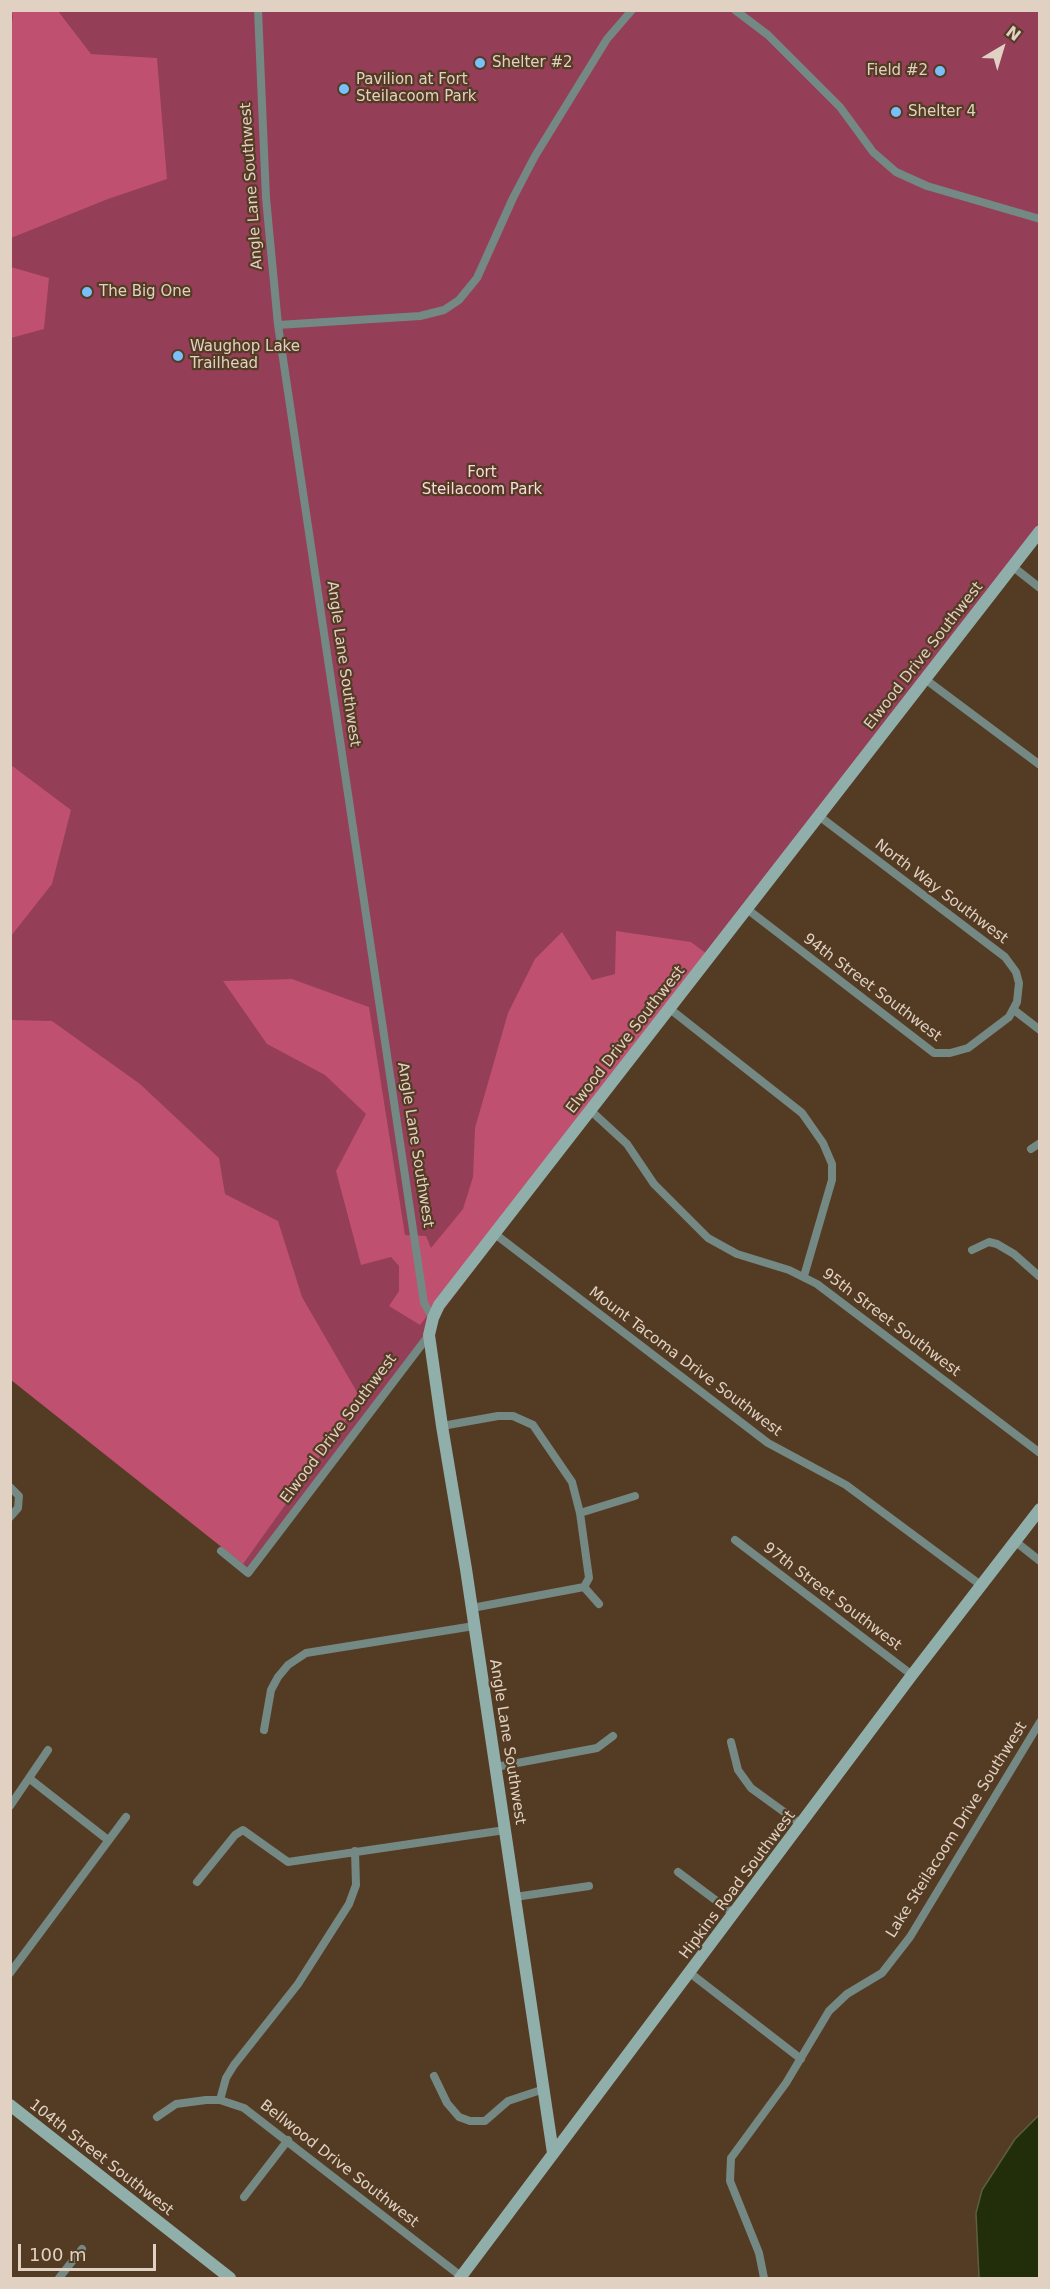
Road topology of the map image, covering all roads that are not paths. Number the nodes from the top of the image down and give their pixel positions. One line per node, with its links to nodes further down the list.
1 (258, 10): 5 (street, Angle Lane Southwest)
2 (632, 10): 5 (street)
3 (735, 10): 4 (street)
4 (1040, 219)
5 (278, 325): 23 (street, Angle Lane Southwest)
6 (1040, 531): 7 (street, Elwood Drive Southwest)
7 (1011, 567): 8 (street); 9 (street, Elwood Drive Southwest)
8 (1040, 588)
9 (926, 679): 10 (street); 11 (street, Elwood Drive Southwest)
10 (1040, 765)
11 (819, 816): 12 (street, Elwood Drive Southwest); 14 (street, North Way Southwest)
12 (747, 909): 13 (street, Elwood Drive Southwest); 14 (street, 94th Street Southwest)
13 (670, 1009): 16 (street, Elwood Drive Southwest); 21 (street)
14 (1014, 1010): 15 (street)
15 (1040, 1030)
16 (590, 1110): 19 (street, Elwood Drive Southwest); 21 (street, 95th Street Southwest)
17 (1040, 1143): 18 (street)
18 (1031, 1149)
19 (495, 1234): 23 (street, Elwood Drive Southwest); 36 (street, Mount Tacoma Drive Southwest)
20 (972, 1250): 22 (street)
21 (804, 1276): 26 (street, 95th Street Southwest)
22 (1040, 1277)
23 (433, 1318): 24 (street, Elwood Drive Southwest)
24 (429, 1335): 25 (street, Angle Lane Southwest); 34 (street, Elwood Drive Southwest)
25 (442, 1426): 30 (street); 39 (street, Angle Lane Southwest)
26 (1040, 1453)
27 (10, 1486): 31 (street)
28 (635, 1496): 30 (street)
29 (1040, 1509): 33 (street, Hipkins Road Southwest)
30 (580, 1513): 37 (street)
31 (10, 1517)
32 (735, 1540): 41 (street, 97th Street Southwest)
33 (1016, 1542): 35 (street); 36 (street, Hipkins Road Southwest)
34 (220, 1551)
35 (1040, 1561)
36 (982, 1586): 41 (street, Hipkins Road Southwest)
37 (584, 1587): 38 (street); 39 (street)
38 (599, 1604)
39 (472, 1608): 40 (street, Angle Lane Southwest)
40 (474, 1626): 43 (street); 47 (street, Angle Lane Southwest)
41 (912, 1675): 51 (street, Hipkins Road Southwest)
42 (1040, 1722): 62 (street, Lake Steilacoom Drive Southwest)
43 (264, 1730)
44 (613, 1736): 47 (street)
45 (731, 1742): 51 (street)
46 (48, 1750): 48 (street)
47 (496, 1767): 52 (street, Angle Lane Southwest)
48 (30, 1779): 49 (street); 53 (street)
49 (10, 1806)
50 (126, 1817): 53 (street)
51 (802, 1825): 59 (street, Hipkins Road Southwest)
52 (505, 1830): 54 (street); 58 (street, Angle Lane Southwest)
53 (108, 1840): 60 (street)
54 (355, 1851): 56 (street); 65 (street)
55 (678, 1872): 59 (street)
56 (198, 1882)
57 (590, 1886): 58 (street)
58 (515, 1897): 64 (street, Angle Lane Southwest)
59 (734, 1914): 61 (street, Hipkins Road Southwest)
60 (10, 1973)
61 (690, 1973): 62 (street); 69 (street, Hipkins Road Southwest)
62 (801, 2059): 75 (street, Lake Steilacoom Drive Southwest)
63 (434, 2076): 64 (street)
64 (544, 2089): 69 (street, Angle Lane Southwest)
65 (220, 2100): 67 (street, Bellwood Drive Southwest); 68 (street, Bellwood Drive Southwest)
66 (10, 2105): 73 (street, 104th Street Southwest)
67 (157, 2118)
68 (288, 2140): 70 (street); 74 (street, Bellwood Drive Southwest)
69 (553, 2153): 74 (street, Hipkins Road Southwest)
70 (244, 2197)
71 (82, 2249): 72 (street)
72 (59, 2278)
73 (230, 2278)
74 (461, 2278)
75 (764, 2278)

